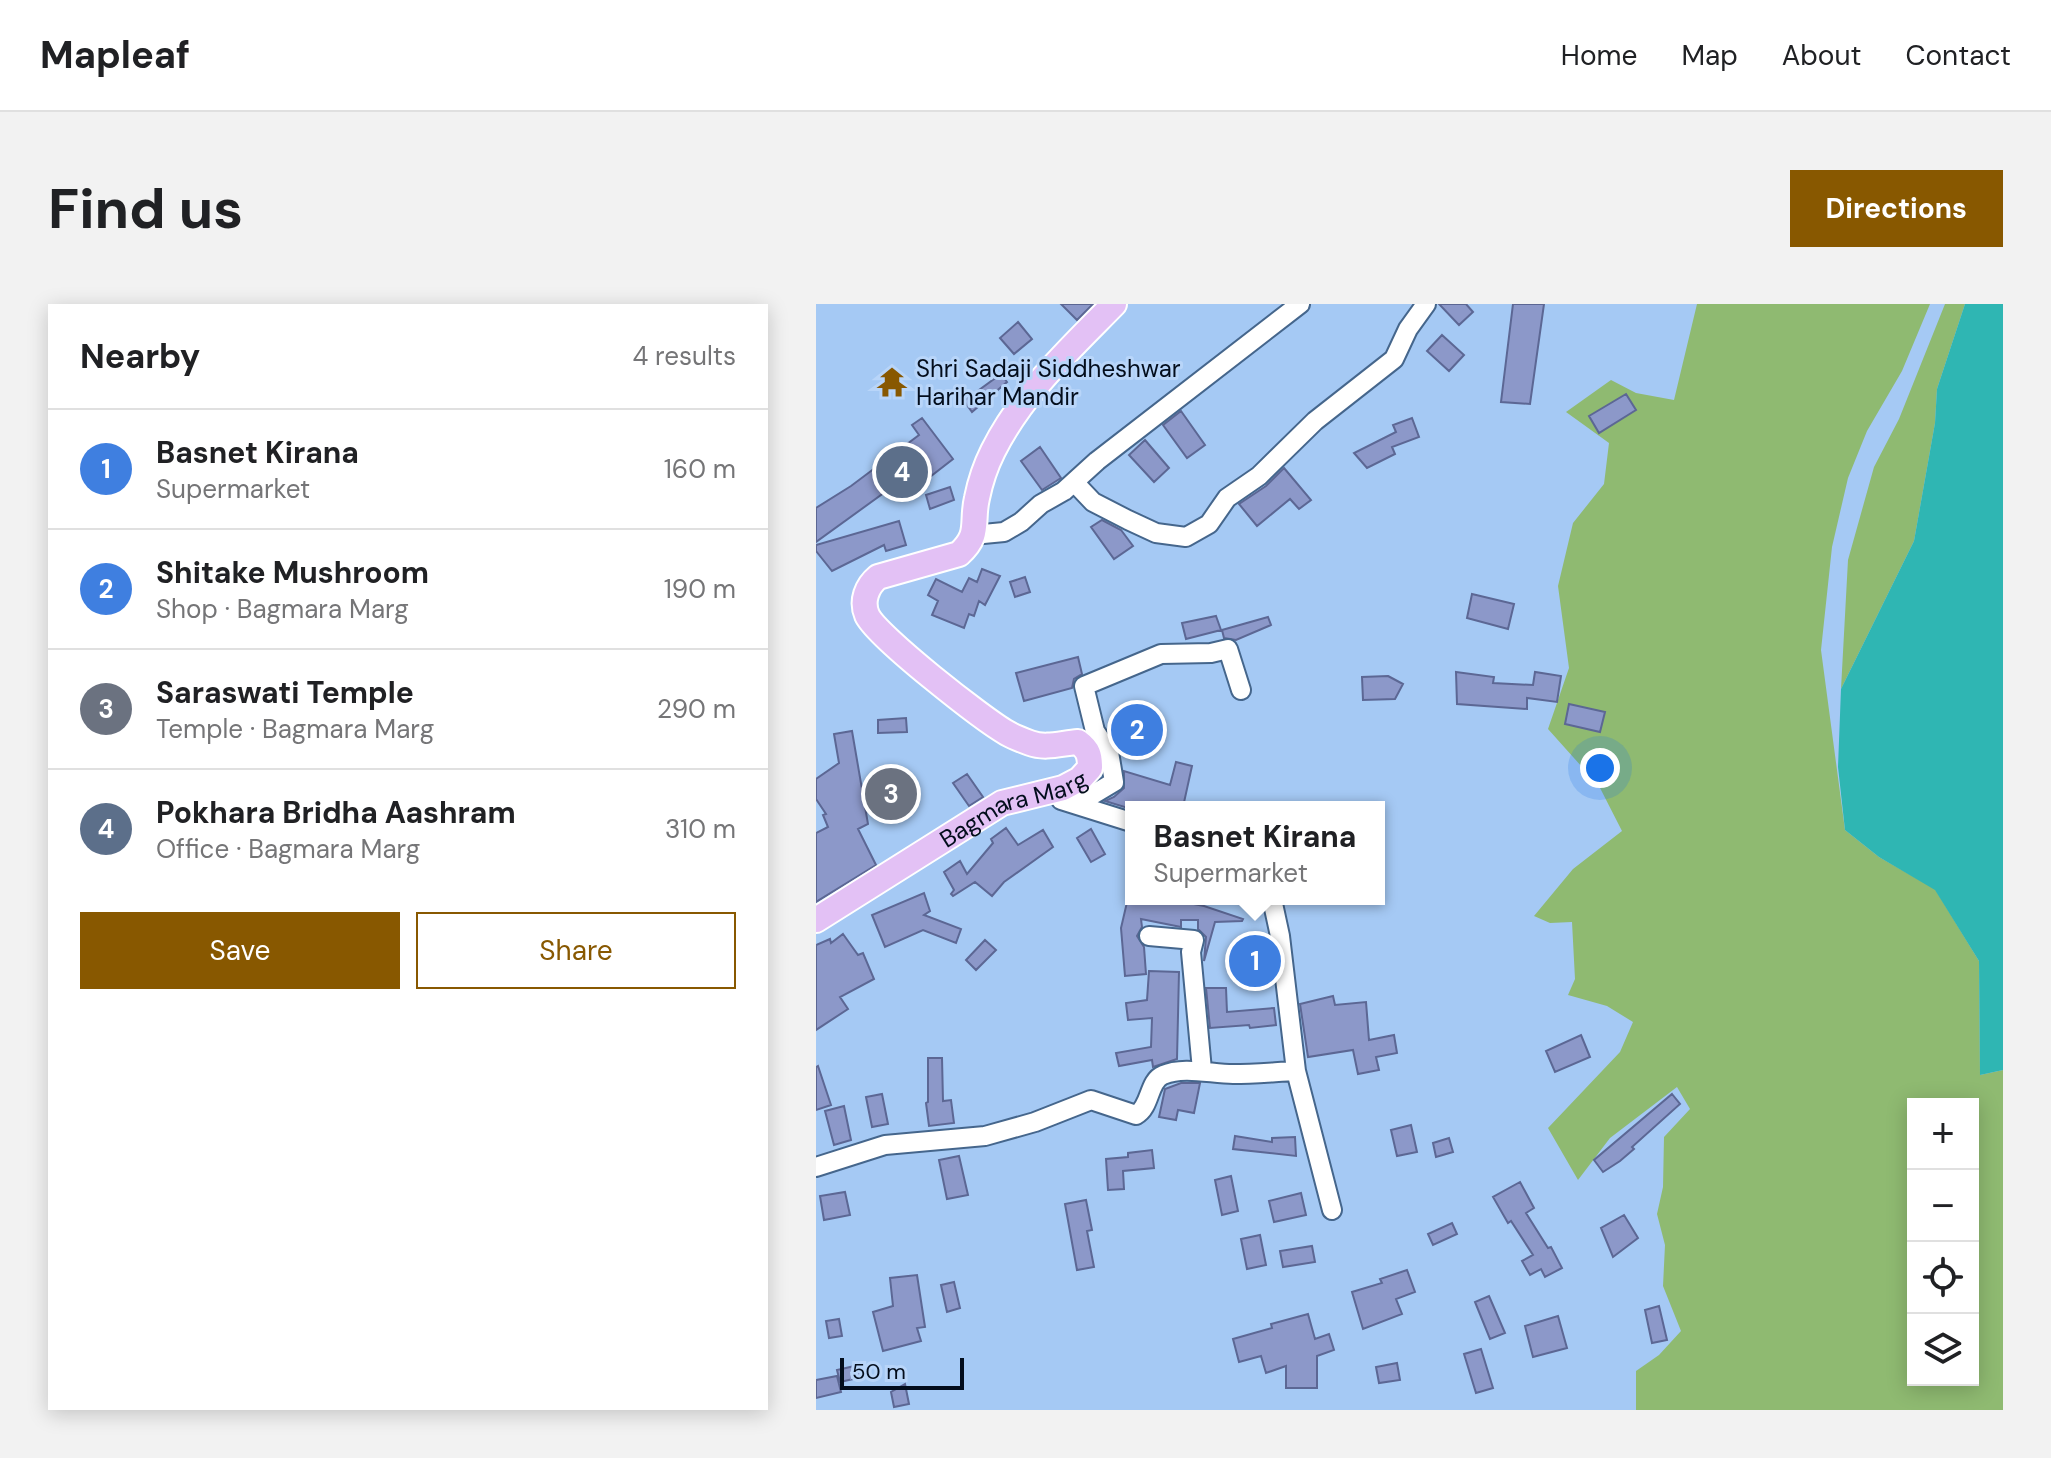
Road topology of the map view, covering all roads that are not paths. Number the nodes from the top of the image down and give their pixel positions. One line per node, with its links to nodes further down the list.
1 (1114, 304): 5 (main road)
2 (1300, 304): 4 (street)
3 (1426, 304): 4 (street)
4 (1074, 482): 5 (street)
5 (973, 535): 7 (main road, Bagmara Marg)
6 (1241, 690): 7 (street)
7 (1041, 794): 8 (street); 10 (main road, Bagmara Marg)
8 (1125, 820)
9 (1273, 905): 13 (street)
10 (816, 920)
11 (1149, 936): 12 (street)
12 (1202, 1070): 13 (street); 14 (street)
13 (1296, 1071): 15 (street)
14 (816, 1167)
15 (1332, 1210)

